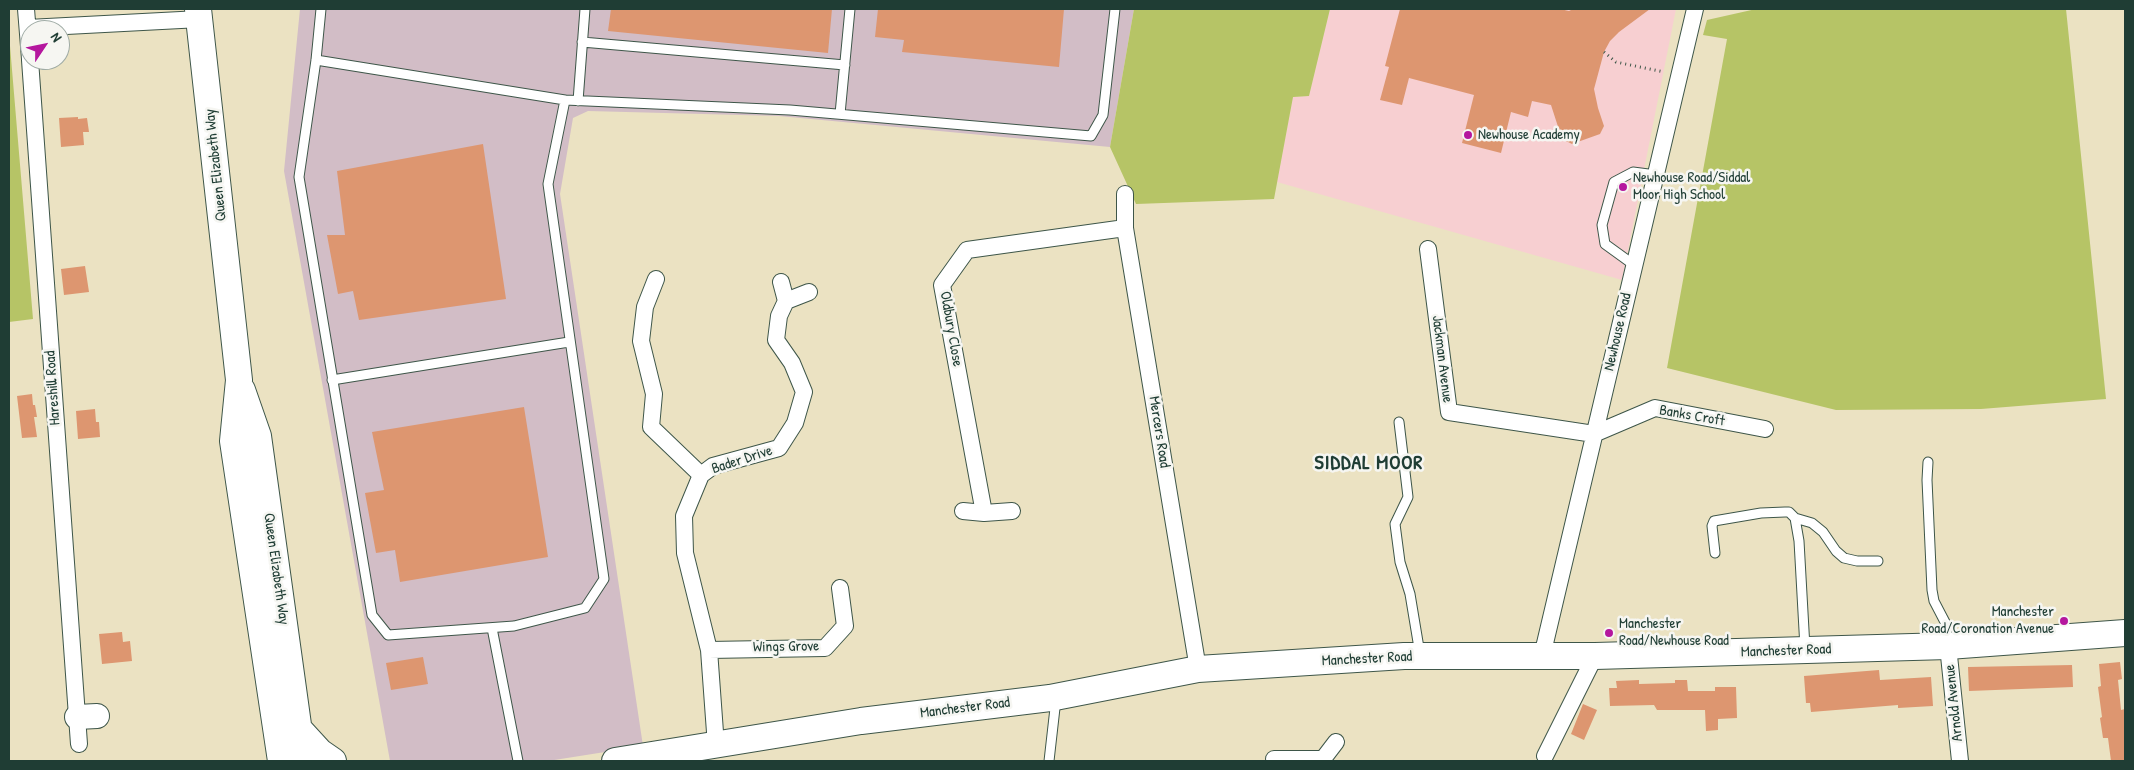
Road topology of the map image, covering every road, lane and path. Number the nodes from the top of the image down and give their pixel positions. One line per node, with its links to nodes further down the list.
1 (321, 9): 10 (lane)
2 (585, 9): 8 (lane)
3 (850, 9): 11 (lane)
4 (1115, 9): 16 (lane)
5 (1695, 9): 13 (street, Newhouse Road)
6 (199, 14): 7 (street); 27 (main road, Queen Elizabeth Way)
7 (70, 25)
8 (582, 42): 11 (lane); 15 (lane)
9 (1604, 52): 13 (path)
10 (316, 60): 14 (lane); 28 (lane)
11 (845, 65): 16 (lane)
12 (31, 70): 53 (street, Hareshill Road)
13 (1680, 75): 17 (street, Newhouse Road)
14 (565, 100): 15 (lane); 26 (lane)
15 (578, 101): 16 (lane)
16 (840, 114)
17 (1656, 176): 21 (street, Newhouse Road); 21 (lane)
18 (1125, 194): 19 (street, Mercers Road)
19 (1125, 228): 36 (street, Oldbury Close); 49 (street, Mercers Road)
20 (1428, 250): 31 (street, Jackman Avenue)
21 (1634, 265): 31 (street, Newhouse Road)
22 (656, 279): 33 (street)
23 (780, 282): 25 (street)
24 (809, 292): 25 (street)
25 (786, 301): 33 (street, Bader Drive)
26 (569, 342): 28 (lane); 41 (lane)
27 (239, 380): 51 (main road, Queen Elizabeth Way); 58 (main road, Queen Elizabeth Way)
28 (332, 380): 41 (lane)
29 (1399, 422): 46 (lane)
30 (1765, 428): 31 (street, Banks Croft)
31 (1594, 434): 47 (street, Newhouse Road)
32 (1928, 462): 43 (lane)
33 (701, 475): 44 (street, Bader Drive)
34 (963, 511): 36 (street)
35 (1012, 511): 36 (street)
36 (984, 513)
37 (1795, 518): 38 (lane); 39 (lane); 45 (lane)
38 (1715, 553)
39 (1878, 561)
40 (840, 588): 44 (street, Wings Grove)
41 (492, 628): 61 (lane)
42 (2125, 633): 43 (main road, Manchester Road)
43 (1948, 646): 45 (main road, Manchester Road); 64 (street, Arnold Avenue)
44 (709, 650): 54 (street, Bader Drive)
45 (1805, 650): 48 (main road, Manchester Road)
46 (1421, 656): 47 (main road, Manchester Road); 49 (main road, Manchester Road)
47 (1542, 656): 48 (main road, Manchester Road)
48 (1595, 656): 56 (street)
49 (1198, 669): 50 (main road, Manchester Road)
50 (1054, 697): 54 (main road, Manchester Road); 63 (lane)
51 (298, 728): 59 (main road, Queen Elizabeth Way); 60 (main road)
52 (1336, 742): 57 (street)
53 (79, 744)
54 (716, 746): 62 (main road, Manchester Road)
55 (1274, 759): 57 (street)
56 (1546, 759)
57 (1324, 760)
58 (281, 761)
59 (303, 761)
60 (333, 761)
61 (518, 761)
62 (615, 761)
63 (1049, 761)
64 (1960, 761)

